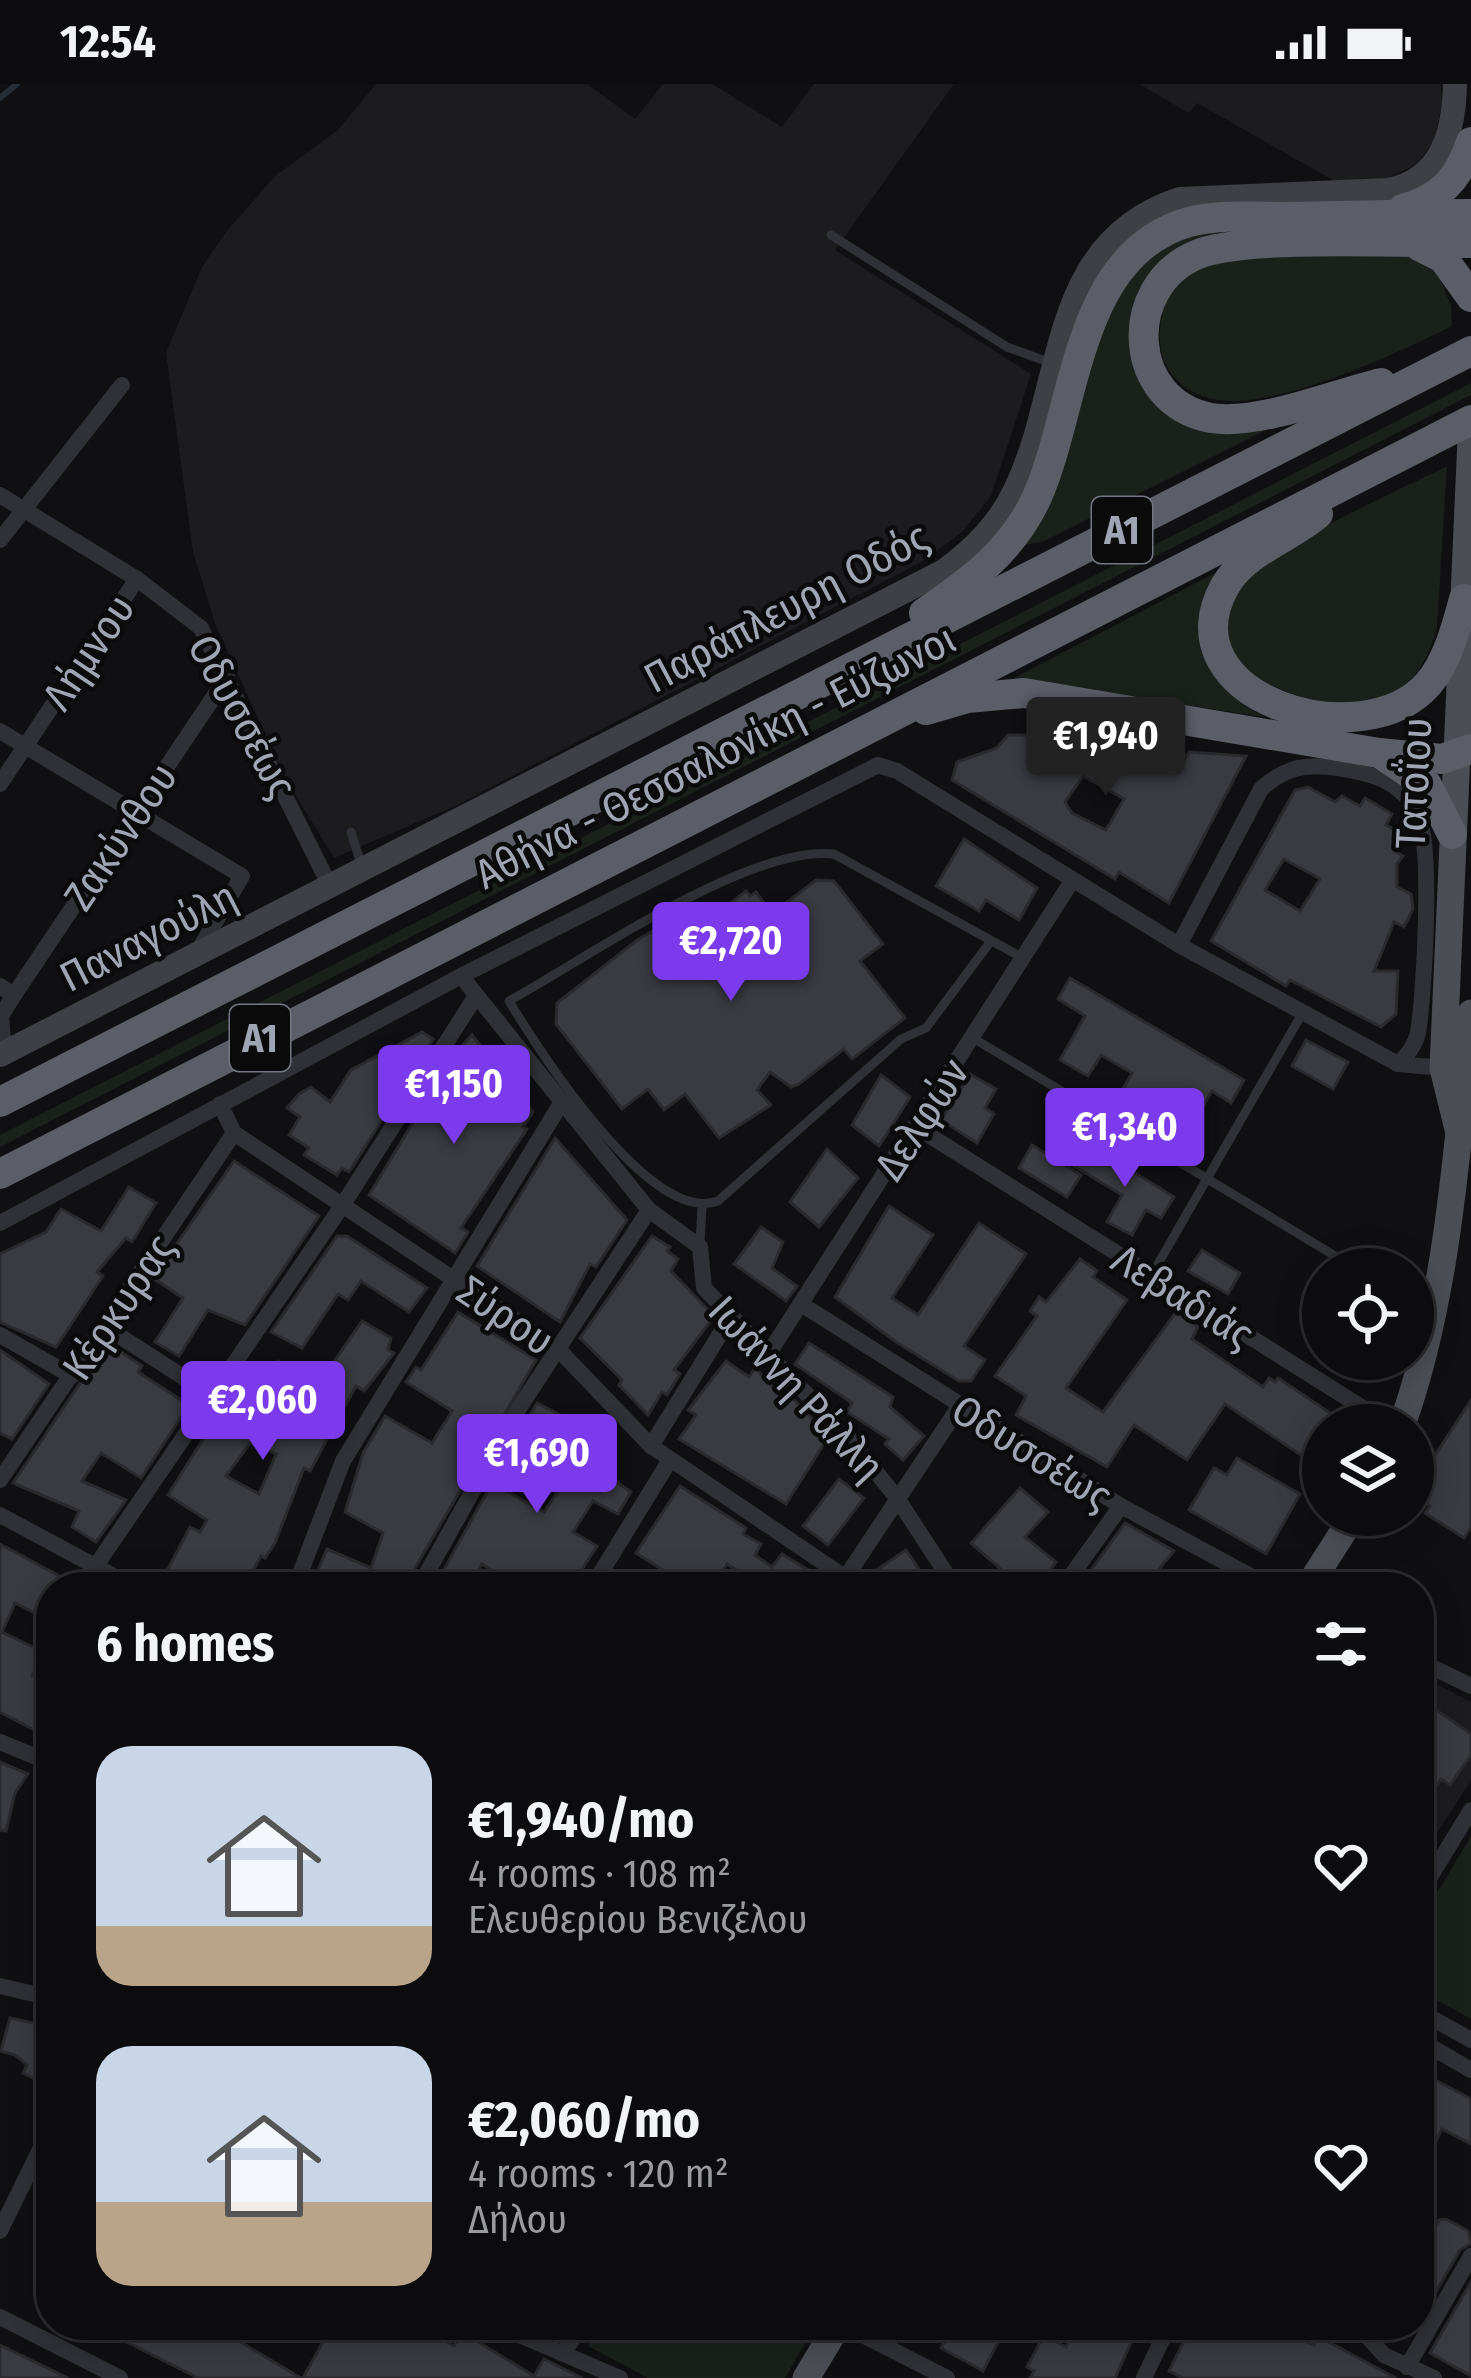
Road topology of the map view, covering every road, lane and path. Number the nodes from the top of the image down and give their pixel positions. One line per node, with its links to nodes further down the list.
1 (1455, 84): 10 (street, Παράπλευρη Οδός)
2 (1471, 142): 4 (highway)
3 (1471, 214): 4 (highway)
4 (1380, 215): 23 (highway)
5 (831, 235): 10 (lane)
6 (1401, 244): 7 (highway); 8 (highway); 11 (highway)
7 (1471, 244)
8 (1471, 297)
9 (1471, 351): 11 (highway, Αθήνα - Θεσσαλονίκη - Εύζωνοι / Α1)
10 (1055, 364): 33 (street, Παράπλευρη Οδός)
11 (1434, 370): 23 (highway, Αθήνα - Θεσσαλονίκη - Εύζωνοι / Α1)
12 (122, 386): 18 (street)
13 (1471, 420): 16 (highway, Αθήνα - Θεσσαλονίκη - Εύζωνοι / Α1)
14 (1471, 439): 15 (main road, Τατοΐου)
15 (1470, 473): 21 (main road, Τατοΐου)
16 (1364, 474): 21 (highway); 25 (highway, Αθήνα - Θεσσαλονίκη - Εύζωνοι / Α1)
17 (0, 495): 18 (street, Οδυσσέως)
18 (21, 509): 19 (street); 20 (street, Οδυσσέως)
19 (0, 540)
20 (136, 579): 22 (street, Οδυσσέως); 26 (street, Λήμνου)
21 (1464, 599): 28 (main road, Τατοΐου)
22 (227, 677): 30 (street, Ζακύνθου); 35 (street, Οδυσσέως)
23 (810, 691): 50 (highway, Αθήνα - Θεσσαλονίκη - Εύζωνοι / Α1)
24 (0, 731): 26 (street)
25 (852, 733): 27 (highway); 56 (highway, Αθήνα - Θεσσαλονίκη - Εύζωνοι / Α1)
26 (24, 746): 29 (street, Λήμνου); 30 (street)
27 (1379, 753): 28 (highway); 32 (highway)
28 (1464, 753): 32 (main road, Τατοΐου)
29 (0, 784)
30 (136, 810): 38 (street); 41 (street, Ζακύνθου)
31 (351, 832): 33 (lane)
32 (1452, 834): 49 (main road, Τατοΐου)
33 (364, 871): 35 (street, Παράπλευρη Οδός)
34 (1072, 880): 37 (street); 39 (street, Δελφών); 40 (street)
35 (331, 887): 38 (street, Παναγούλη)
36 (991, 941): 39 (lane); 42 (lane); 61 (lane)
37 (1179, 945): 44 (street); 48 (street)
38 (195, 956): 47 (street, Παναγούλη)
39 (1023, 958): 46 (street, Δελφών)
40 (461, 976): 43 (street, Ιωάννη Ράλλη); 51 (street)
41 (7, 990): 47 (street)
42 (509, 1001): 43 (lane); 61 (lane)
43 (480, 1006): 52 (street, Ιωάννη Ράλλη); 60 (street)
44 (1303, 1012): 48 (street); 57 (lane)
45 (1471, 1013): 53 (main road, Τατοΐου)
46 (973, 1038): 54 (street, Δελφών); 57 (lane)
47 (2, 1054)
48 (1398, 1064): 49 (street)
49 (1443, 1068): 53 (main road, Τατοΐου)
50 (0, 1102)
51 (220, 1104): 55 (street, Σύρου); 63 (street)
52 (560, 1105): 62 (street, Ιωάννη Ράλλη); 67 (street)
53 (1465, 1118): 59 (main road, Τατοΐου)
54 (916, 1127): 66 (street, Λεβαδιάς); 68 (street, Δελφών)
55 (234, 1133): 60 (street, Σύρου); 70 (street, Κέρκυρας)
56 (0, 1174)
57 (1207, 1179): 65 (lane); 66 (lane)
58 (1471, 1184): 59 (main road)
59 (1448, 1206): 77 (main road, Τατοΐου)
60 (341, 1207): 67 (street, Σύρου); 75 (street)
61 (702, 1208): 64 (lane)
62 (649, 1210): 64 (street, Ιωάννη Ράλλη); 72 (street)
63 (0, 1223)
64 (700, 1247): 69 (street, Ιωάννη Ράλλη)
65 (1322, 1248)
66 (1151, 1276): 76 (street, Λεβαδιάς)
67 (451, 1278): 72 (street, Σύρου); 88 (street)
68 (801, 1304): 73 (street, Δελφών); 78 (street, Οδυσσέως)
69 (730, 1318): 73 (street, Ιωάννη Ράλλη); 79 (street)
70 (104, 1326): 74 (street, Κέρκυρας); 75 (street)
71 (0, 1335): 74 (street)
72 (557, 1348): 79 (street, Σύρου); 89 (street)
73 (767, 1356): 82 (street, Ιωάννη Ράλλη)
74 (72, 1376): 81 (street, Κέρκυρας)
75 (214, 1397): 86 (street)
76 (1356, 1404)
77 (1406, 1404)
78 (959, 1407): 82 (street); 83 (street, Οδυσσέως)
79 (651, 1446): 80 (street, Σύρου)
80 (670, 1460): 90 (street); 91 (street, Σύρου)
81 (0, 1480)
82 (897, 1498): 92 (street); 93 (street, Ιωάννη Ράλλη)
83 (1121, 1506): 94 (street); 95 (street, Οδυσσέως)
84 (0, 1515): 86 (street)
85 (1341, 1536): 96 (main road)
86 (95, 1567): 87 (street)
87 (105, 1572)
88 (302, 1572)
89 (425, 1572)
90 (601, 1572)
91 (829, 1572)
92 (849, 1572)
93 (945, 1572)
94 (1074, 1572)
95 (1243, 1572)
96 (1318, 1572)
97 (1434, 1668): 98 (street)
98 (1471, 1686)
99 (0, 1742): 100 (street)
100 (36, 1757)
101 (1471, 1810): 102 (street)
102 (1434, 1870)
103 (0, 1986): 104 (street)
104 (36, 1994)
105 (1434, 2019): 106 (street)
106 (1471, 2040)
107 (1434, 2049): 108 (street)
108 (1471, 2070)
109 (36, 2158): 110 (street)
110 (0, 2231)
111 (1471, 2256): 113 (street)
112 (0, 2317): 114 (street)
113 (1434, 2320)
114 (36, 2335)
115 (45, 2340): 125 (street)
116 (534, 2340): 123 (street)
117 (572, 2340): 123 (street)
118 (831, 2340): 127 (main road)
119 (871, 2340): 128 (street)
120 (1162, 2340): 129 (street)
121 (1370, 2340): 124 (street)
122 (1423, 2340): 124 (street)
123 (564, 2352): 126 (street)
124 (1407, 2367): 130 (street)
125 (119, 2378)
126 (620, 2378)
127 (806, 2378)
128 (946, 2378)
129 (1144, 2378)
130 (1434, 2378)

